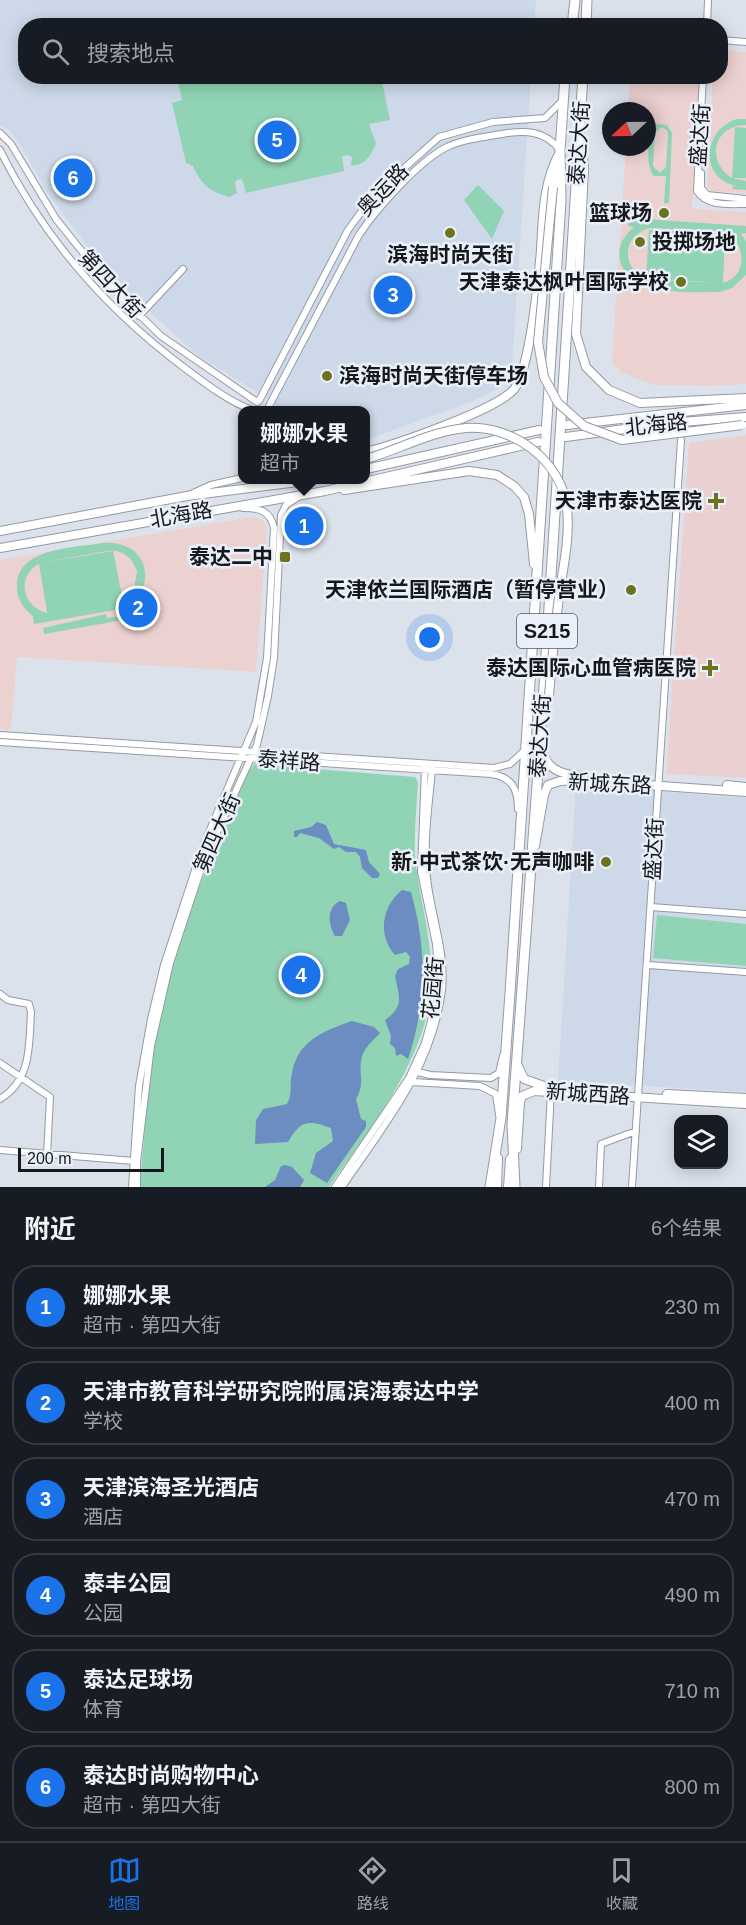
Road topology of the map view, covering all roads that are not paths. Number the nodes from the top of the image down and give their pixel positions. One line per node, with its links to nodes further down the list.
1 (574, 0): 4 (highway)
2 (587, 0): 5 (highway)
3 (710, 0): 6 (street)
4 (573, 18)
5 (586, 18)
6 (709, 18)
7 (728, 41): 8 (street)
8 (746, 42)
9 (564, 84): 12 (highway, 泰达大街 / S215)
10 (583, 84): 13 (highway, 泰达大街)
11 (705, 84): 19 (street, 盛达街)
12 (562, 100): 16 (highway, 泰达大街 / S215); 31 (street, 奥运路)
13 (581, 119): 30 (main road); 58 (highway, 泰达大街 / S215)
14 (0, 133): 17 (street, 第四大街)
15 (0, 150): 18 (street, 第四大街)
16 (561, 151): 36 (street, 奥运路); 39 (main road, bridge); 44 (main road); 57 (highway, 泰达大街 / S215)
17 (21, 162): 18 (street); 22 (street, 第四大街)
18 (10, 169): 23 (street, 第四大街)
19 (701, 193): 20 (street); 21 (street)
20 (746, 199)
21 (746, 204)
22 (56, 219): 23 (street); 24 (street, 第四大街)
23 (46, 226): 25 (street, 第四大街)
24 (76, 247): 25 (street); 27 (street, 第四大街)
25 (67, 255): 29 (street, 第四大街)
26 (183, 269): 28 (street)
27 (132, 309): 28 (street, 第四大街); 29 (street)
28 (139, 316): 31 (street, 第四大街)
29 (124, 317): 33 (street, 第四大街)
30 (746, 398)
31 (258, 402): 34 (street, 第四大街); 35 (street, 第四大街)
32 (746, 405): 38 (main road, 北海路)
33 (244, 406)
34 (255, 406)
35 (265, 406)
36 (270, 406)
37 (746, 417): 41 (main road, 北海路)
38 (567, 425)
39 (744, 425)
40 (538, 430): 46 (main road)
41 (566, 437)
42 (681, 440): 66 (street, 盛达街)
43 (538, 442): 48 (main road, 北海路)
44 (370, 451)
45 (370, 458): 58 (main road, bridge)
46 (370, 468)
47 (238, 479): 53 (street)
48 (370, 480)
49 (267, 484): 53 (main road, 北海路)
50 (352, 484): 51 (main road, 北海路)
51 (325, 490): 52 (main road, 北海路); 57 (main road)
52 (309, 493): 54 (main road, 北海路); 64 (street, 第四大街)
53 (187, 496): 55 (main road, 北海路)
54 (225, 507): 56 (main road, 北海路); 63 (street, 第四大街)
55 (0, 531)
56 (0, 548)
57 (535, 574): 61 (highway, 泰达大街 / S215)
58 (542, 717): 62 (highway, 泰达大街 / S215)
59 (0, 735): 63 (street, 泰祥路)
60 (0, 741): 63 (street, 泰祥路)
61 (528, 742): 65 (street, 泰祥路); 69 (highway, 泰达大街 / S215)
62 (540, 743): 66 (main road, 新城东路); 70 (highway, 泰达大街 / S215)
63 (244, 755): 64 (street, 泰祥路); 93 (street, 第四大街)
64 (252, 755): 65 (street, 泰祥路); 93 (street, 第四大街)
65 (429, 767): 69 (street, 泰祥路); 79 (street, 花园街); 96 (street, 花园街)
66 (657, 783): 67 (main road, 新城东路); 68 (main road, 新城东路); 70 (main road, 新城东路); 71 (street, 盛达街)
67 (746, 787)
68 (746, 792)
69 (520, 846): 76 (highway, 泰达大街 / S215)
70 (532, 856): 78 (highway, 泰达大街 / S215)
71 (651, 907): 72 (street); 73 (street, 盛达街)
72 (746, 914)
73 (648, 965): 74 (street); 83 (street, 盛达街)
74 (746, 972)
75 (0, 994): 80 (street)
76 (505, 1044): 79 (street); 87 (highway, 泰达大街 / S215)
77 (0, 1063): 80 (street)
78 (517, 1063): 83 (main road, 新城西路); 90 (highway, 泰达大街 / S215)
79 (418, 1072): 81 (street, 花园街)
80 (22, 1077): 85 (street); 92 (street)
81 (413, 1082): 87 (street); 97 (street, 花园街)
82 (550, 1091): 83 (main road, 新城西路); 101 (main road, 新城西路); 102 (street)
83 (639, 1095): 84 (main road, 新城西路); 86 (main road, 新城西路); 88 (street, 盛达街)
84 (746, 1098)
85 (0, 1099)
86 (746, 1104)
87 (501, 1118): 89 (highway, 泰达大街 / S215)
88 (636, 1131): 103 (street); 104 (street, 盛达街)
89 (498, 1141): 98 (highway, 泰达大街); 99 (main road, S215)
90 (511, 1143): 100 (main road, S215); 101 (highway, 泰达大街)
91 (0, 1150): 92 (street)
92 (47, 1155): 93 (street)
93 (134, 1162): 94 (street, 第四大街); 95 (street, 第四大街)
94 (132, 1187)
95 (137, 1187)
96 (335, 1187)
97 (342, 1187)
98 (490, 1187)
99 (497, 1187)
100 (508, 1187)
101 (515, 1187)
102 (546, 1187)
103 (599, 1187)
104 (632, 1187)

